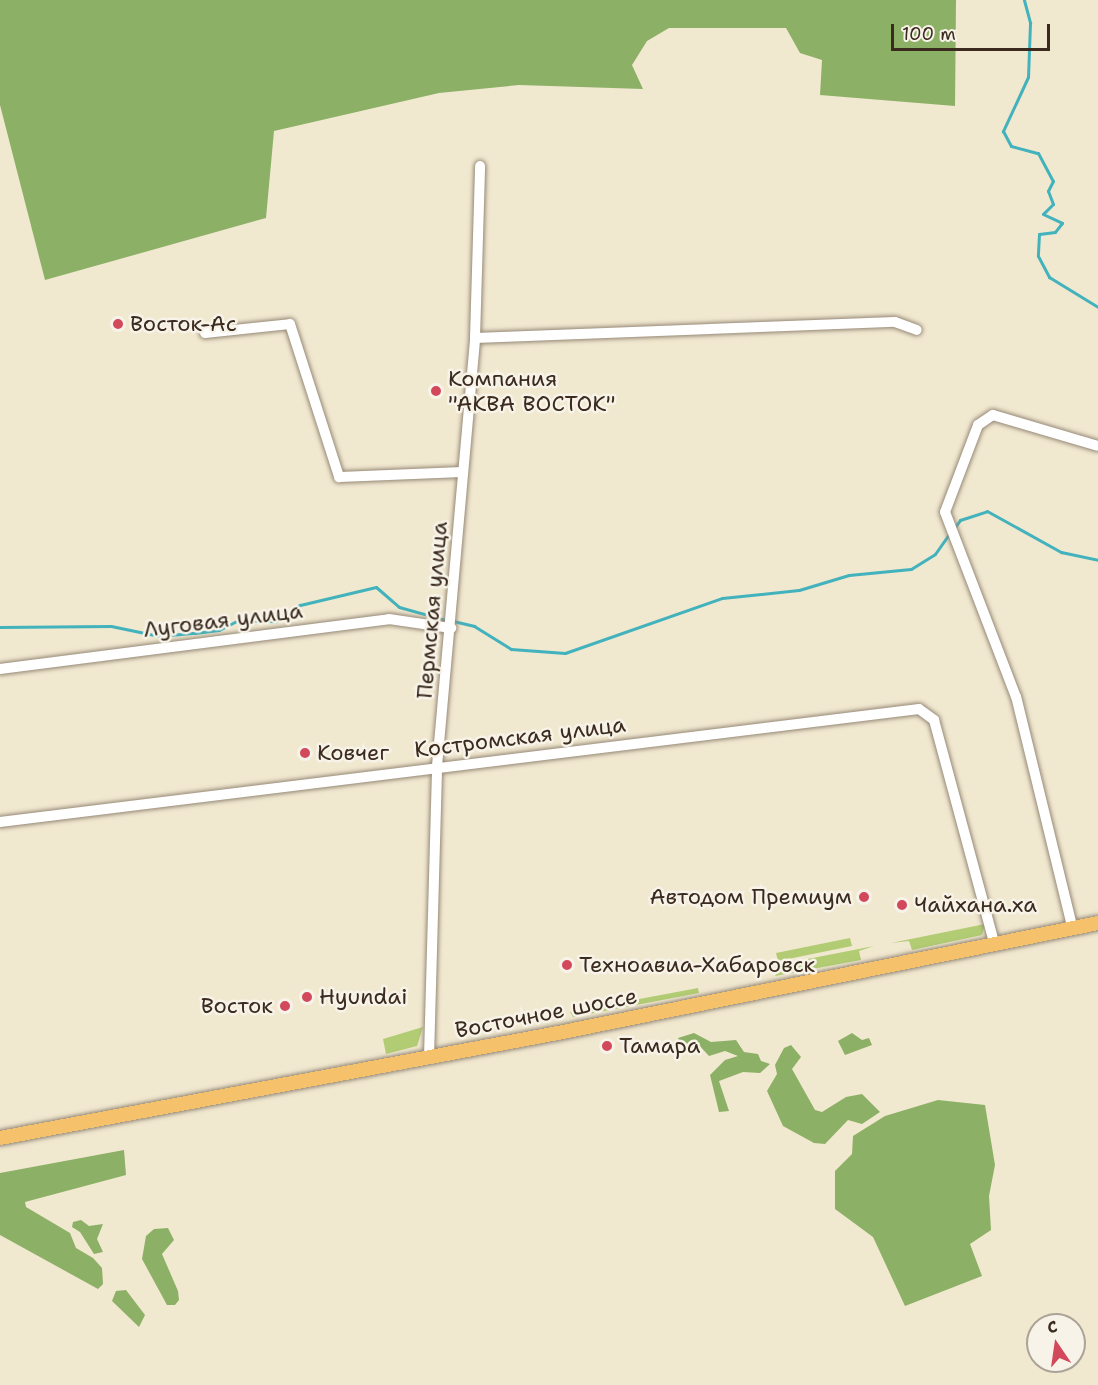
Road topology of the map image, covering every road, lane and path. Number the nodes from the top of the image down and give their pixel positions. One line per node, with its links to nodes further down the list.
1 (480, 166): 4 (street, Пермская улица)
2 (917, 330): 4 (street)
3 (205, 333): 6 (street)
4 (475, 338): 6 (street, Пермская улица)
5 (1098, 446): 12 (street)
6 (463, 472): 7 (street, Пермская улица)
7 (451, 628): 8 (street, Луговая улица); 9 (street, Пермская улица)
8 (0, 669)
9 (436, 766): 10 (street, Костромская улица); 13 (street, Костромская улица); 14 (street, Пермская улица)
10 (0, 822)
11 (1098, 923): 12 (main road, Восточное шоссе)
12 (1073, 930): 13 (main road, Восточное шоссе)
13 (995, 946): 14 (main road, Восточное шоссе)
14 (429, 1057): 15 (main road, Восточное шоссе)
15 (0, 1138)

